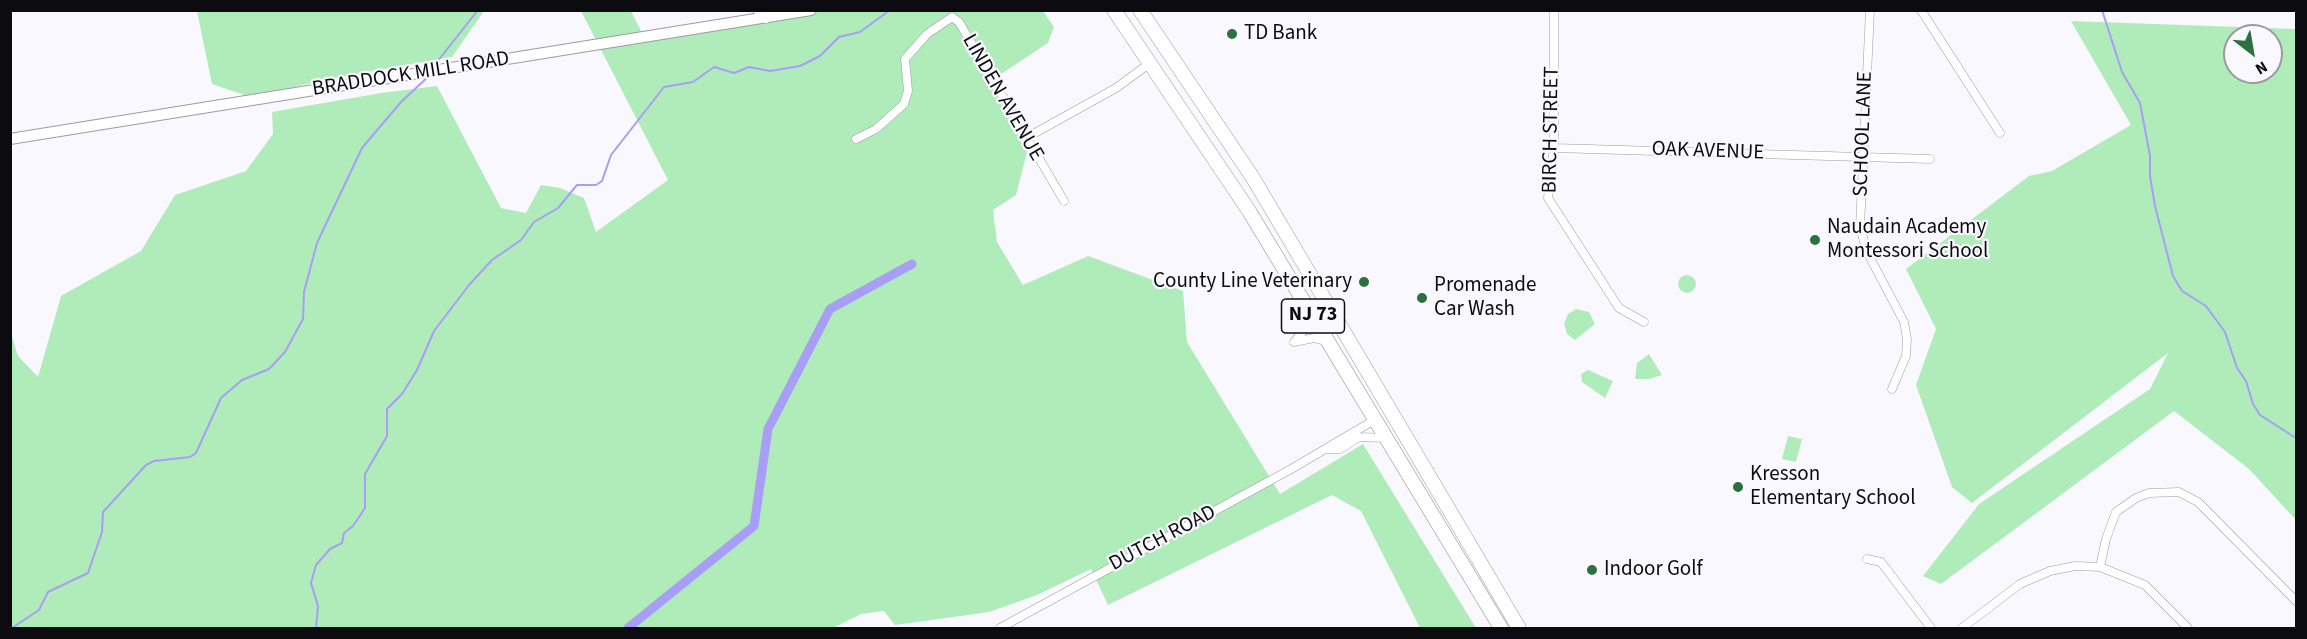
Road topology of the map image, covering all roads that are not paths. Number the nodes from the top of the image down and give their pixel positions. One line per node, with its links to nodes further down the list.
1 (757, 10): 9 (street)
2 (811, 10): 9 (street, BRADDOCK MILL ROAD)
3 (1114, 10): 11 (highway, NJ 73)
4 (1140, 10): 10 (highway, NJ 73)
5 (1150, 10): 10 (street)
6 (1554, 10): 16 (street, BIRCH STREET)
7 (1870, 10): 17 (street, SCHOOL LANE)
8 (1921, 10): 12 (street)
9 (766, 19): 14 (street, BRADDOCK MILL ROAD)
10 (1155, 32): 27 (highway, NJ 73)
11 (1150, 63): 13 (street); 20 (highway, NJ 73)
12 (2000, 133)
13 (1026, 138): 15 (street, LINDEN AVENUE); 19 (street, LINDEN AVENUE)
14 (10, 139)
15 (856, 139)
16 (1554, 148): 17 (street, OAK AVENUE); 21 (street, BIRCH STREET)
17 (1863, 157): 18 (street, OAK AVENUE); 23 (street, SCHOOL LANE)
18 (1930, 159)
19 (1064, 201)
20 (1311, 312): 22 (highway, NJ 73); 22 (street)
21 (1644, 322)
22 (1328, 341): 24 (highway, NJ 73)
23 (1892, 389)
24 (1376, 419): 25 (highway, NJ 73); 26 (street, DUTCH ROAD); 27 (highway)
25 (1387, 438): 26 (street, DUTCH ROAD); 32 (highway, NJ 73)
26 (1327, 449): 31 (street, DUTCH ROAD)
27 (1413, 450): 33 (highway, NJ 73)
28 (1867, 560): 34 (street)
29 (2100, 567): 30 (street); 35 (street); 36 (street)
30 (2296, 601)
31 (1000, 628)
32 (1501, 628)
33 (1518, 628)
34 (1931, 628)
35 (1962, 628)
36 (2188, 628)

